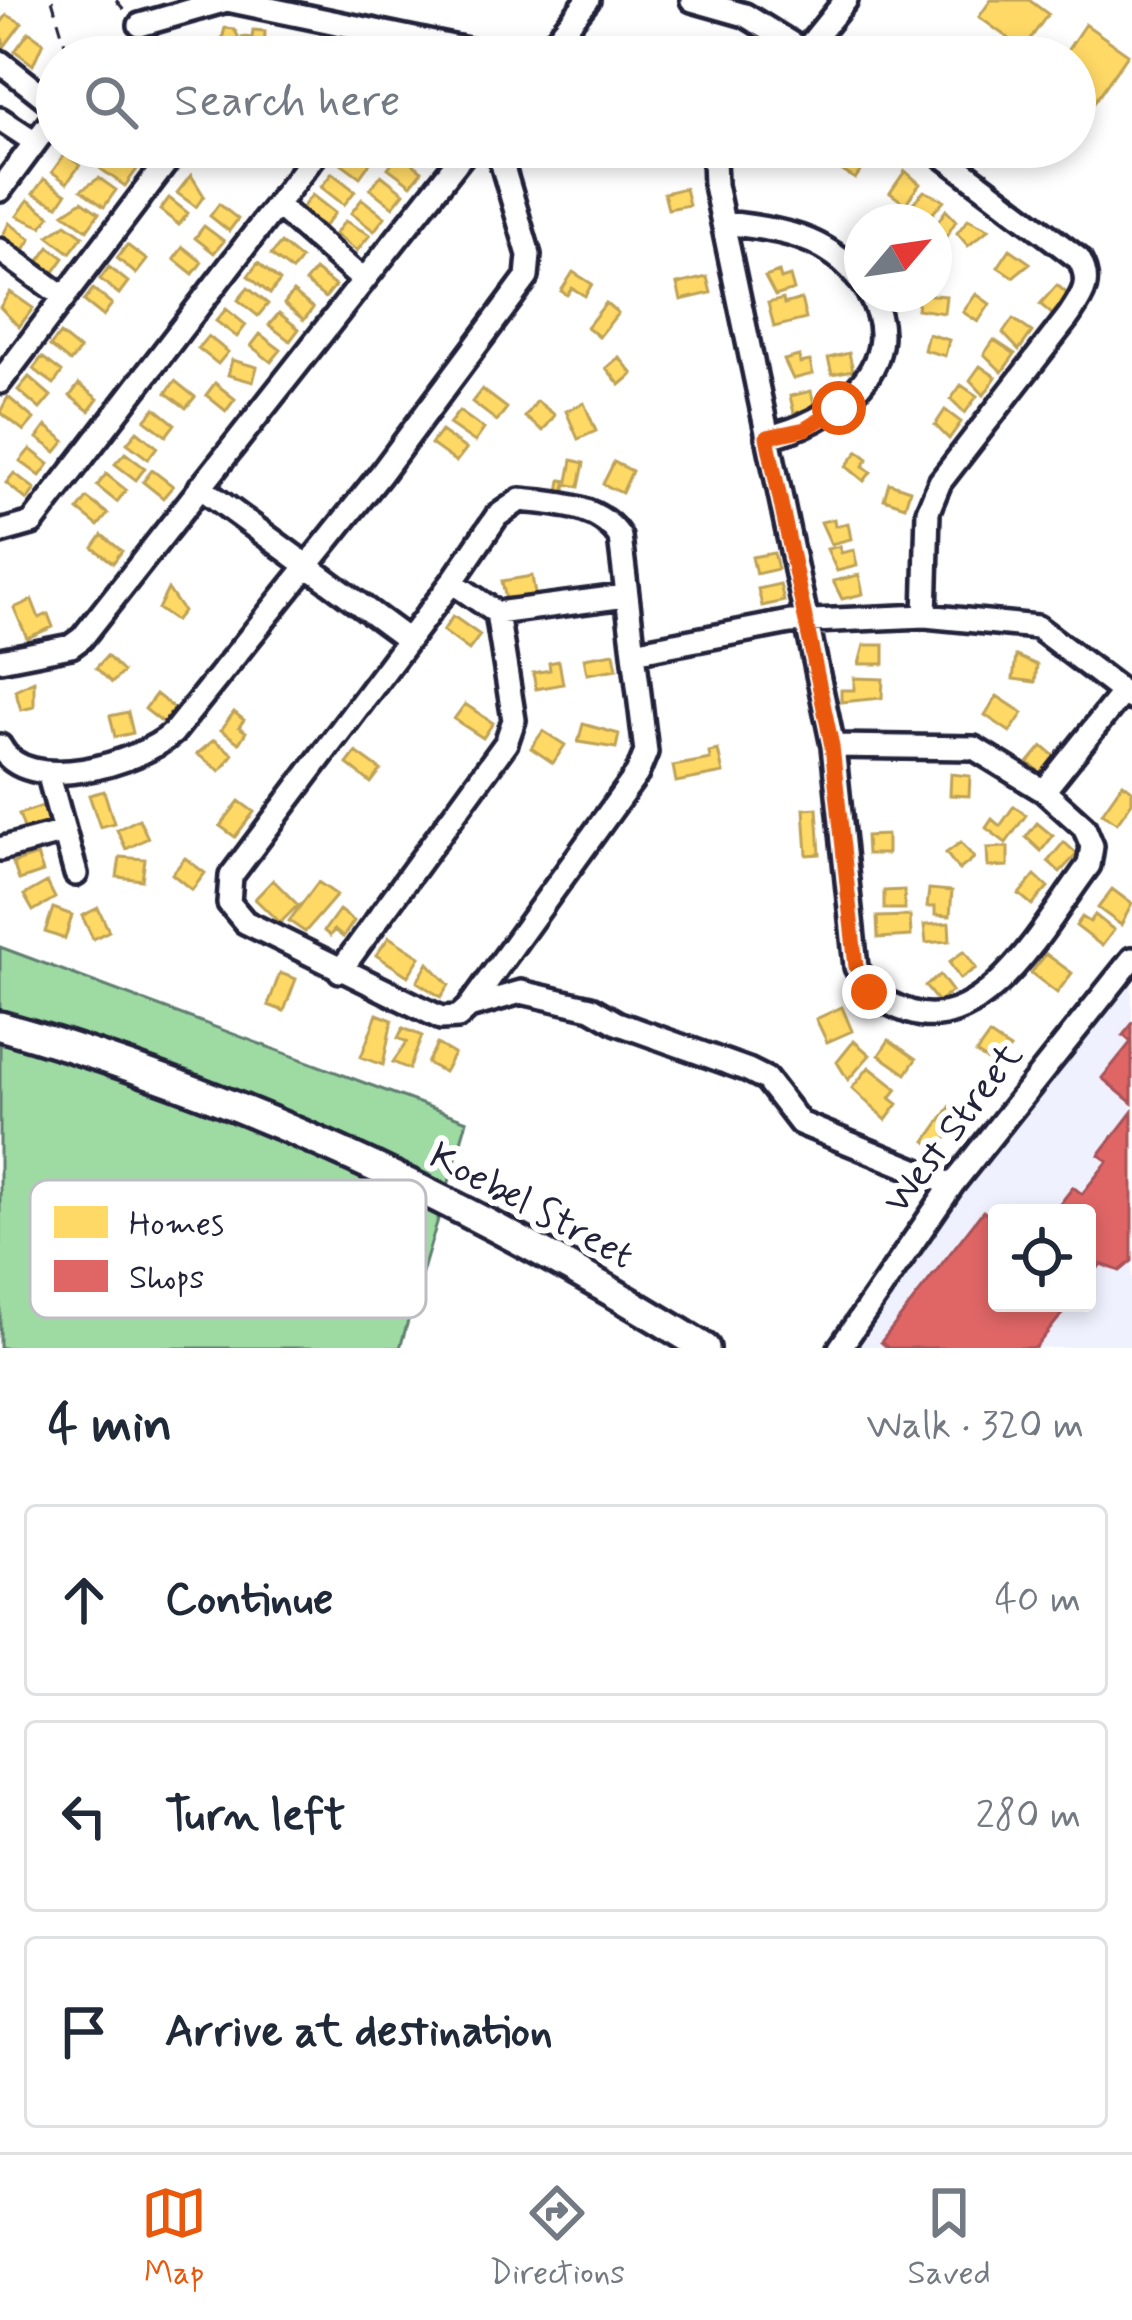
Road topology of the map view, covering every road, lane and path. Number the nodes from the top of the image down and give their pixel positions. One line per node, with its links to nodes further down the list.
1 (52, 0): 8 (path)
2 (588, 0): 11 (street)
3 (692, 0): 5 (street)
4 (846, 0): 13 (street)
5 (750, 7): 12 (street)
6 (140, 25): 7 (street)
7 (394, 33): 9 (street); 10 (street)
8 (63, 36)
9 (392, 36)
10 (407, 36)
11 (559, 36)
12 (784, 36)
13 (820, 36)
14 (0, 62): 15 (street)
15 (36, 92)
16 (0, 119): 17 (street)
17 (35, 142): 24 (street)
18 (162, 168): 30 (street)
19 (306, 168): 25 (street)
20 (453, 168): 29 (street)
21 (503, 168): 36 (street)
22 (715, 168): 26 (street)
23 (959, 168): 40 (street)
24 (0, 190)
25 (278, 206): 29 (street); 35 (street)
26 (723, 223): 28 (street); 33 (street)
27 (0, 250): 30 (street)
28 (844, 262)
29 (363, 280): 34 (street)
30 (64, 297): 32 (street)
31 (875, 312): 33 (street)
32 (0, 382)
33 (767, 437): 41 (street)
34 (200, 487): 36 (street); 44 (street)
35 (0, 532)
36 (304, 569): 42 (street); 48 (street)
37 (452, 582): 38 (street); 39 (street); 42 (street)
38 (626, 596): 39 (street); 43 (street)
39 (497, 613): 54 (street)
40 (925, 616): 41 (street); 45 (street)
41 (809, 620): 43 (street); 47 (street)
42 (408, 640): 54 (street)
43 (634, 652): 55 (street)
44 (0, 660)
45 (1128, 696): 49 (street)
46 (0, 746): 48 (street)
47 (832, 746): 49 (street); 49 (street)
48 (49, 776): 50 (street)
49 (1044, 791)
50 (64, 832): 51 (street); 52 (street)
51 (0, 849)
52 (76, 874)
53 (1132, 959): 58 (street, West Street)
54 (340, 971): 55 (street)
55 (469, 1007): 58 (street)
56 (0, 1026): 57 (main road, Koebel Street)
57 (390, 1180)
58 (952, 1185): 61 (street, West Street)
59 (426, 1196): 60 (main road, Koebel Street)
60 (705, 1348)
61 (840, 1348)

